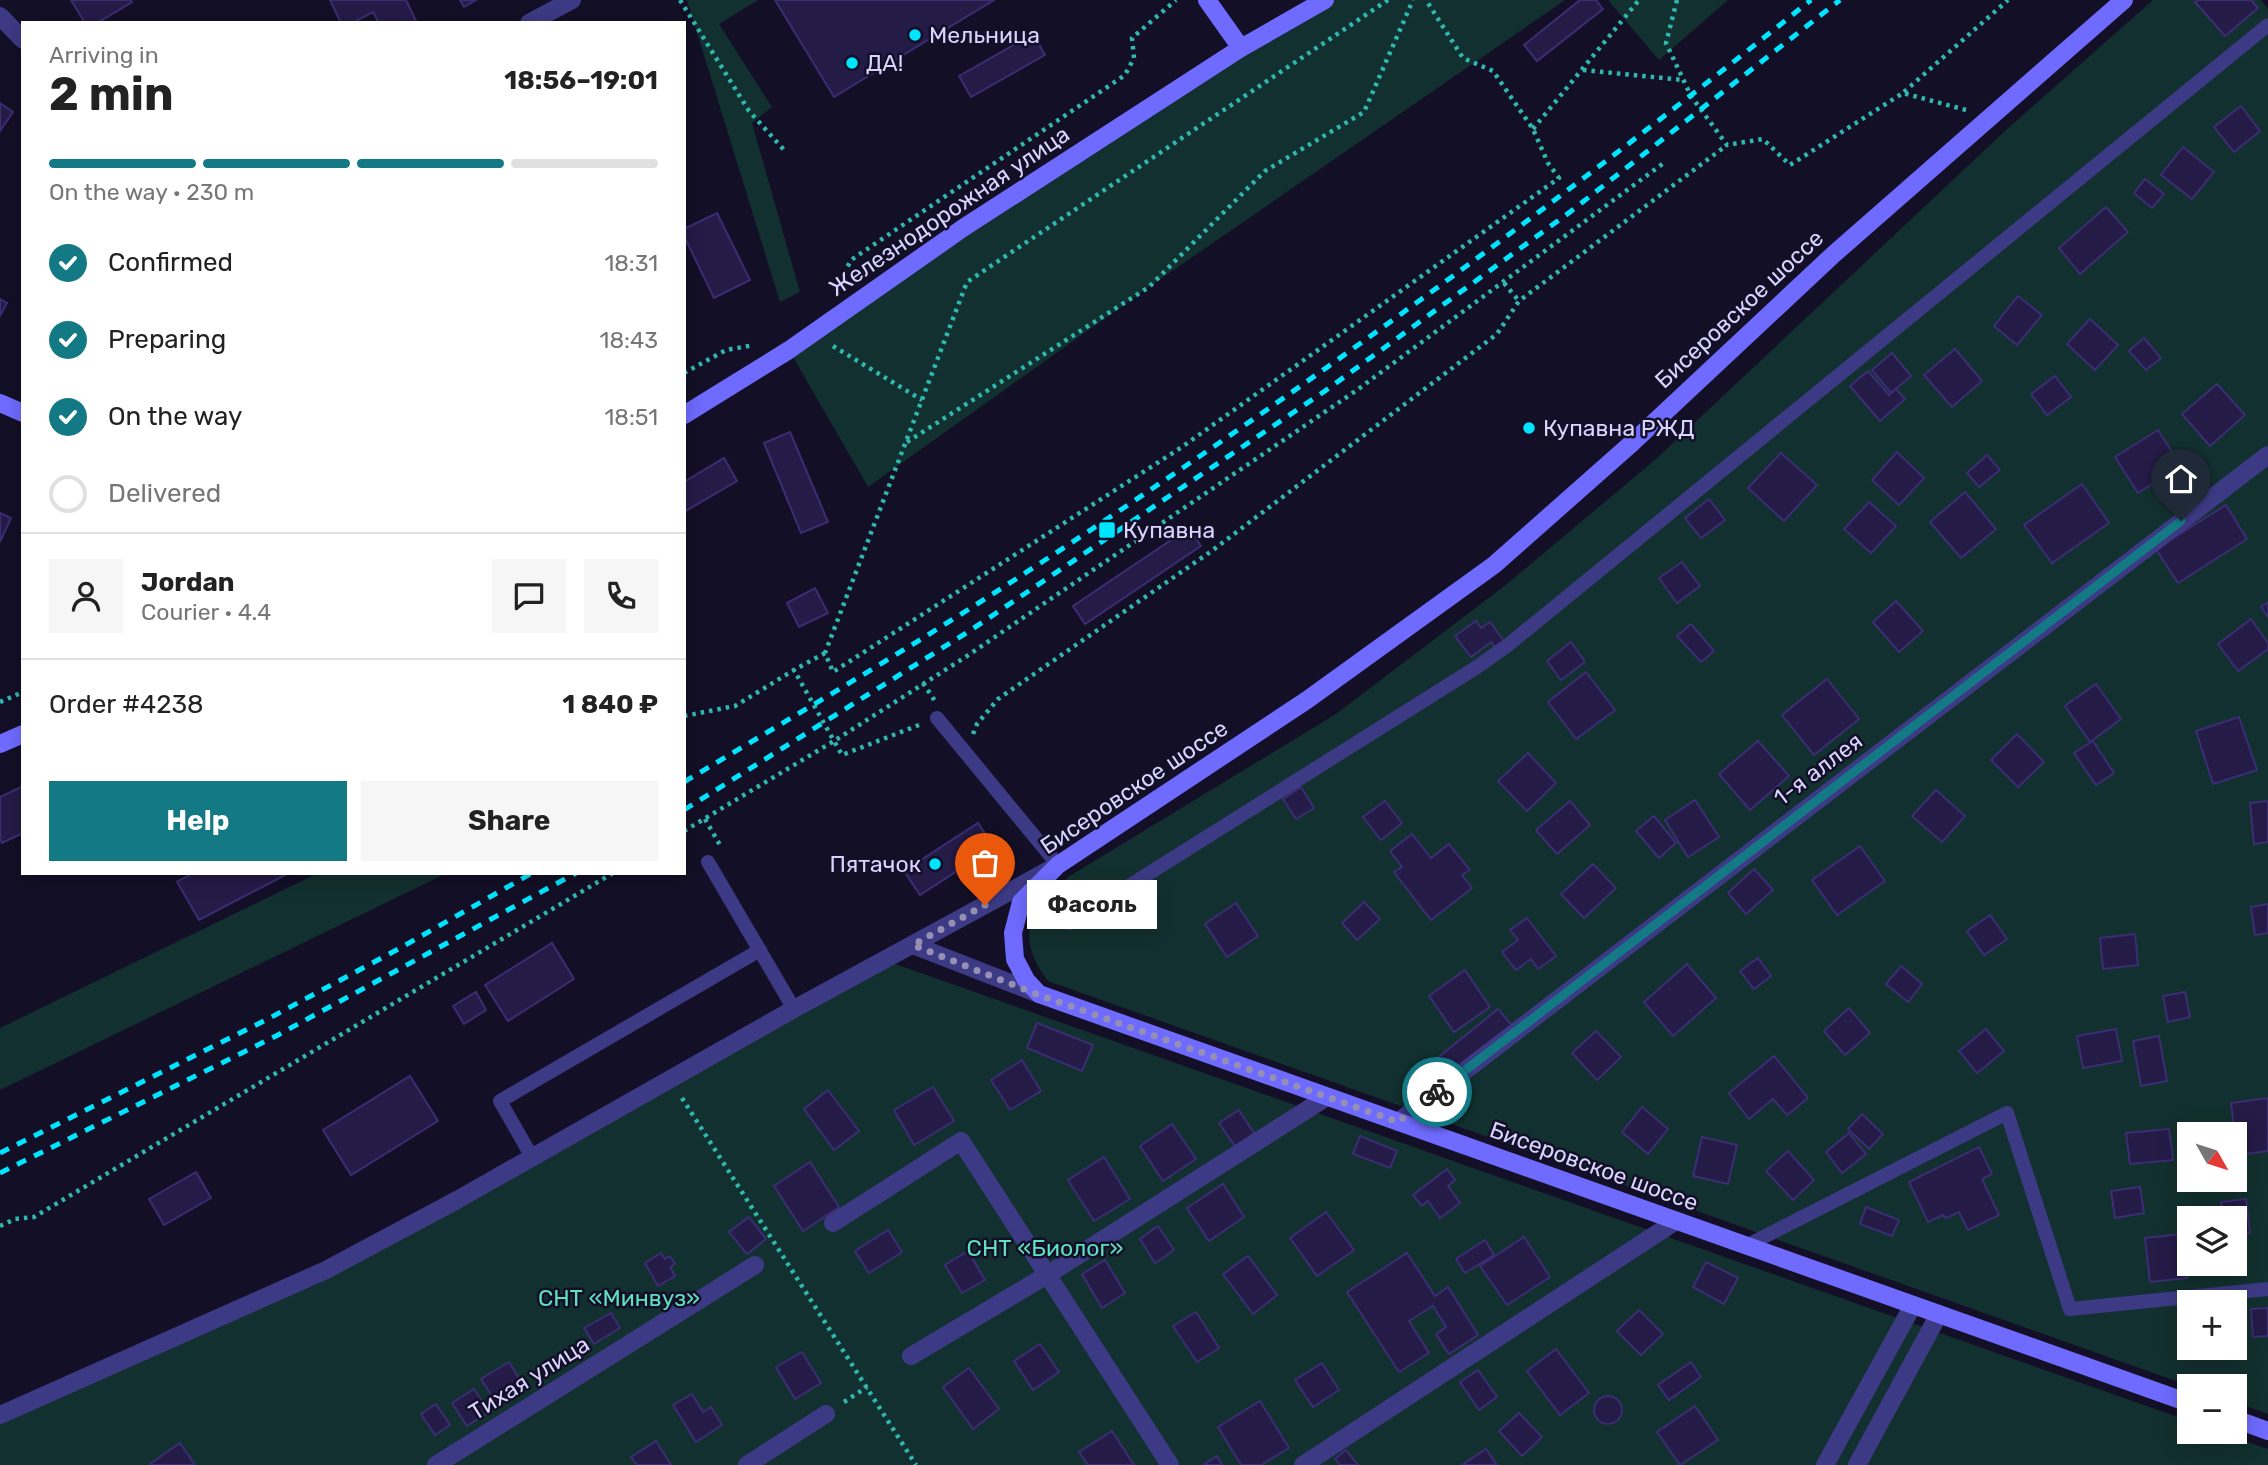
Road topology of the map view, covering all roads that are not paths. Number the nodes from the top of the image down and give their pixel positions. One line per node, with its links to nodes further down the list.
1 (572, 0): 6 (street)
2 (1207, 0): 9 (main road)
3 (1325, 0): 9 (main road, Железнодорожная улица)
4 (2124, 0): 18 (main road, Бисеровское шоссе)
5 (0, 16): 8 (street)
6 (533, 21)
7 (2268, 25): 19 (lane)
8 (21, 38)
9 (1241, 48): 12 (main road, Железнодорожная улица)
10 (0, 403): 11 (main road)
11 (21, 412)
12 (686, 414)
13 (2268, 454): 25 (street, 1-я аллея)
14 (937, 719): 18 (lane)
15 (21, 735): 16 (main road)
16 (0, 744)
17 (708, 862): 21 (lane)
18 (1058, 865): 20 (street); 22 (main road, Бисеровское шоссе)
19 (1070, 923)
20 (913, 945): 22 (street); 23 (street)
21 (760, 950): 23 (lane); 26 (lane)
22 (1039, 995): 24 (main road, Бисеровское шоссе)
23 (794, 1009): 26 (street)
24 (1327, 1097): 25 (main road, Бисеровское шоссе); 31 (street)
25 (1398, 1122): 27 (main road, Бисеровское шоссе)
26 (533, 1157): 38 (street)
27 (1676, 1221): 29 (main road, Бисеровское шоссе); 44 (street)
28 (833, 1223): 31 (street)
29 (1746, 1246): 32 (lane); 33 (main road, Бисеровское шоссе)
30 (755, 1265): 41 (street, Тихая улица)
31 (1047, 1275): 35 (street); 43 (street)
32 (2268, 1289)
33 (1913, 1305): 34 (main road, Бисеровское шоссе); 45 (street)
34 (1939, 1314): 36 (main road, Бисеровское шоссе); 46 (street)
35 (911, 1356)
36 (2177, 1399)
37 (826, 1414): 42 (street)
38 (0, 1415)
39 (2247, 1423): 40 (main road)
40 (2268, 1431)
41 (436, 1465)
42 (747, 1465)
43 (1170, 1465)
44 (1303, 1465)
45 (1825, 1465)
46 (1857, 1465)

